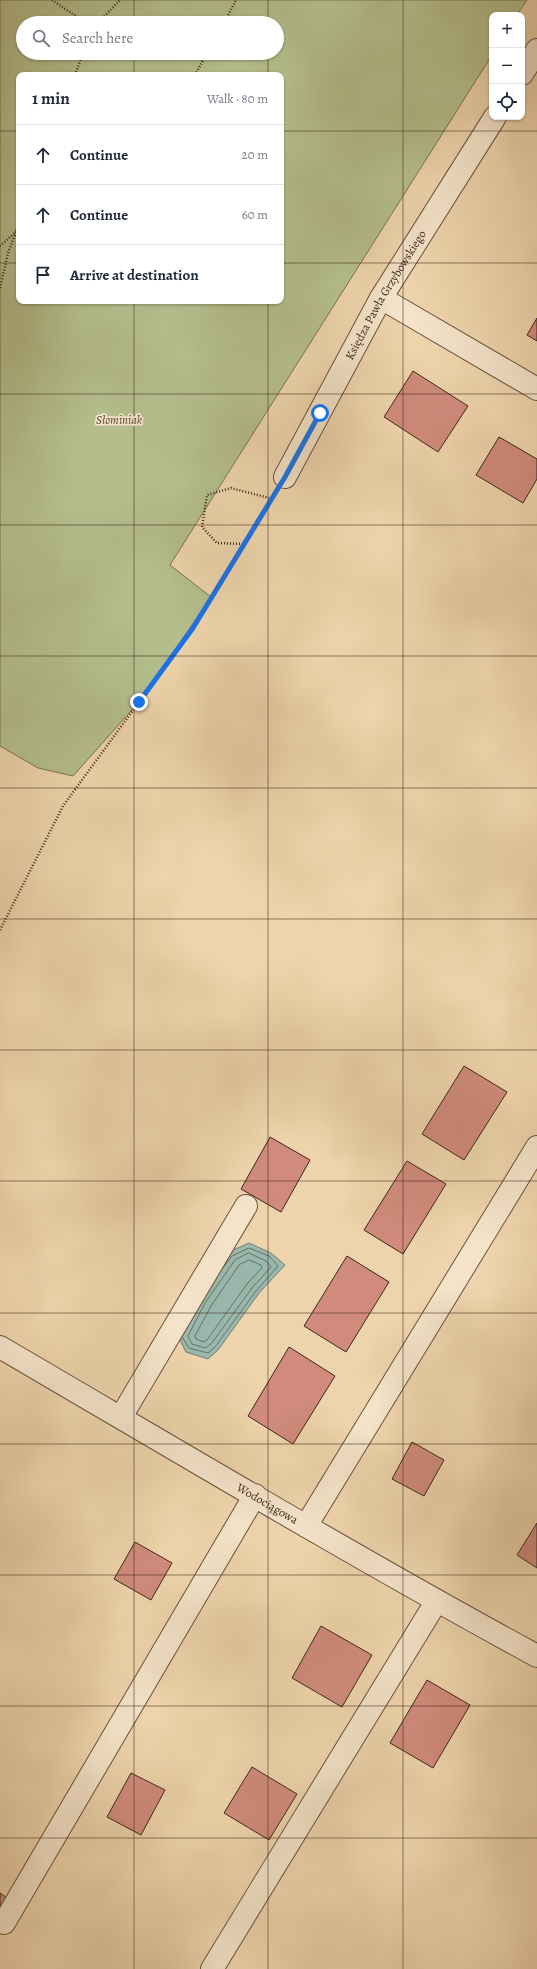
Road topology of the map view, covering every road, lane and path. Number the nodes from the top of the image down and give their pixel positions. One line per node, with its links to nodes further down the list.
1 (52, 0): 4 (path)
2 (120, 0): 5 (path)
3 (236, 0): 6 (path)
4 (76, 16)
5 (105, 16)
6 (228, 16)
7 (537, 50): 10 (street)
8 (81, 60): 11 (path)
9 (203, 60): 12 (path)
10 (525, 69)
11 (76, 72)
12 (197, 72)
13 (493, 120): 18 (street, Księdza Pawła Grzybowskiego)
14 (16, 232): 16 (path)
15 (16, 235): 17 (path)
16 (0, 246)
17 (0, 288)
18 (381, 298): 19 (street); 20 (street, Księdza Pawła Grzybowskiego)
19 (537, 389)
20 (285, 477): 21 (path)
21 (272, 499): 22 (path); 23 (path)
22 (243, 544)
23 (0, 930)
24 (537, 1147): 29 (street)
25 (246, 1206): 27 (street)
26 (0, 1346): 27 (street, Wodociągowa)
27 (121, 1418): 28 (street, Wodociągowa)
28 (255, 1495): 29 (street, Wodociągowa); 32 (street)
29 (306, 1526): 30 (street, Wodociągowa)
30 (436, 1602): 31 (street, Wodociągowa); 33 (street)
31 (537, 1656)
32 (4, 1923)
33 (212, 1969)

